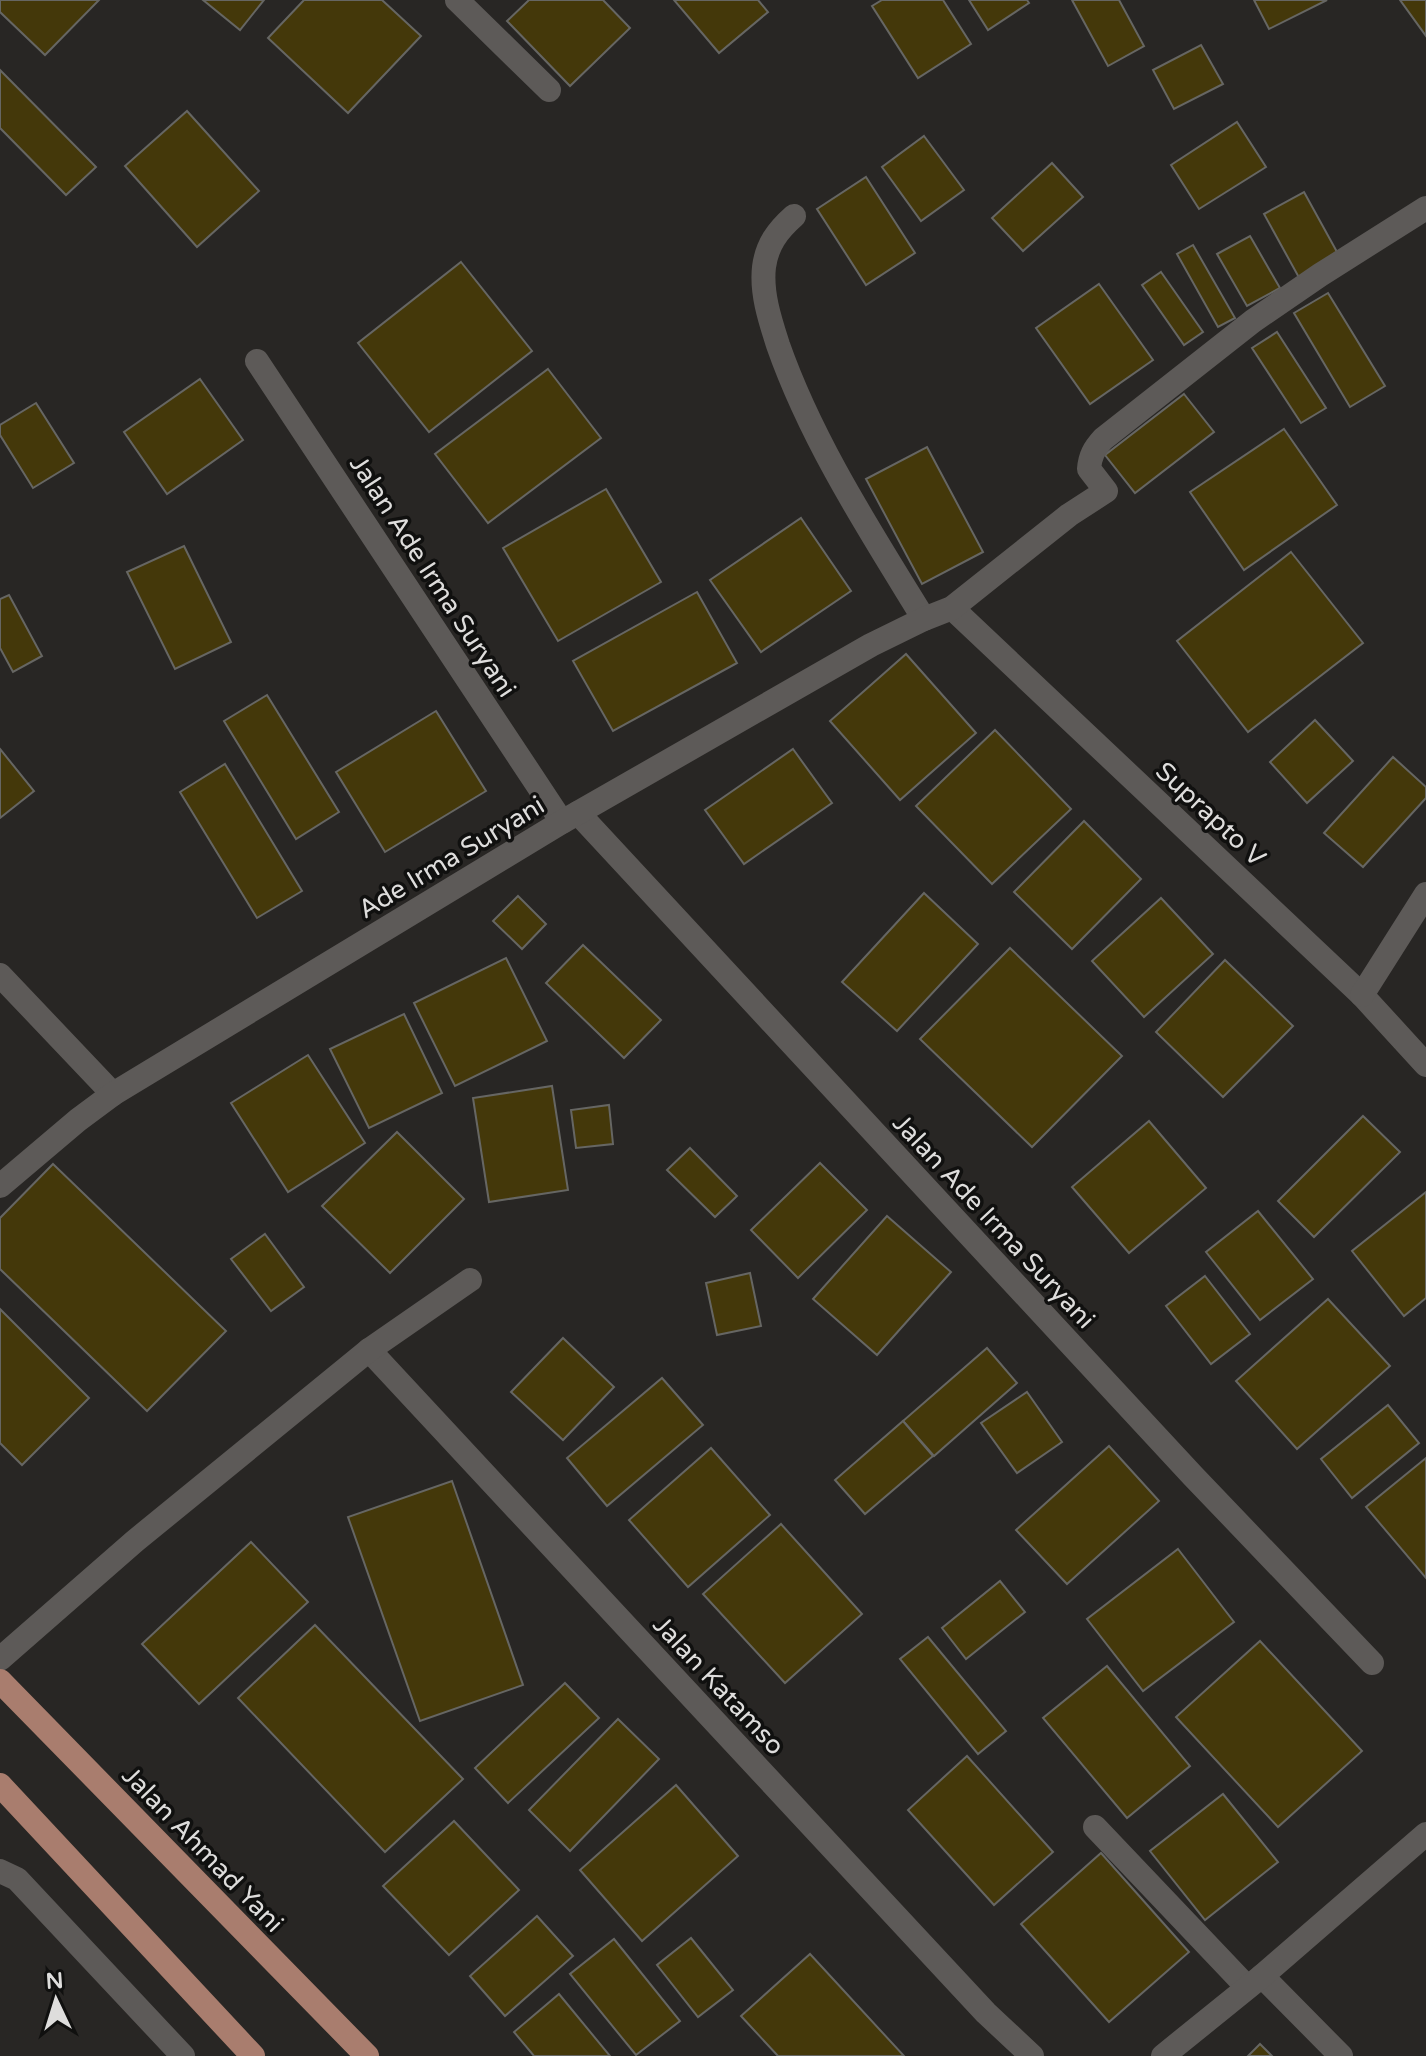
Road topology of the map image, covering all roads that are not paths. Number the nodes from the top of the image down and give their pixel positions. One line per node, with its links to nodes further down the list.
1 (457, 0): 2 (street)
2 (549, 90)
3 (1426, 208): 6 (street, Ade Irma Suryani)
4 (794, 216): 7 (street)
5 (257, 361): 8 (street, Jalan Ade Irma Suryani)
6 (952, 608): 7 (street, Ade Irma Suryani); 11 (street, Suprapto V)
7 (924, 619): 8 (street, Ade Irma Suryani)
8 (570, 818): 13 (street, Ade Irma Suryani); 18 (street, Jalan Ade Irma Suryani)
9 (1426, 894): 11 (street)
10 (0, 975): 13 (street)
11 (1362, 995): 12 (street, Suprapto V)
12 (1426, 1065)
13 (113, 1094): 14 (street, Ade Irma Suryani)
14 (0, 1186)
15 (470, 1280): 16 (street)
16 (369, 1350): 17 (street); 28 (street, Jalan Katamso)
17 (0, 1659)
18 (1372, 1663)
19 (0, 1681): 27 (main road, Jalan Ahmad Yani)
20 (0, 1785): 26 (main road)
21 (1095, 1827): 24 (street)
22 (1426, 1834): 24 (street)
23 (0, 1871): 25 (street)
24 (1255, 1982): 29 (street); 30 (street)
25 (183, 2056)
26 (253, 2056)
27 (367, 2056)
28 (1032, 2056)
29 (1163, 2056)
30 (1341, 2056)

